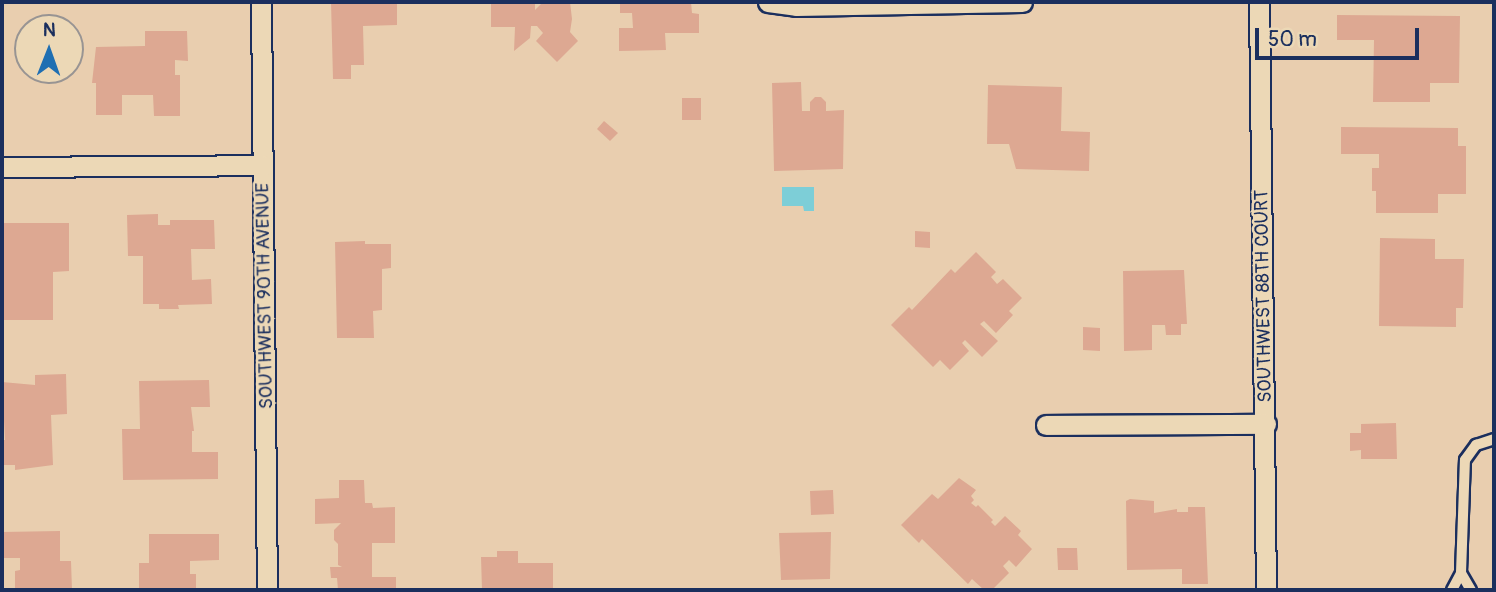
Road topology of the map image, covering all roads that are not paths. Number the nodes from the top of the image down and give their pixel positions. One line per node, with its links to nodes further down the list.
1 (261, 2): 6 (street, SOUTHWEST 90TH AVENUE)
2 (768, 2): 5 (street)
3 (1022, 2): 5 (street)
4 (1259, 2): 8 (street, SOUTHWEST 88TH COURT)
5 (793, 4)
6 (263, 165): 7 (street); 12 (street, SOUTHWEST 90TH AVENUE)
7 (2, 167)
8 (1266, 424): 9 (street); 13 (street, SOUTHWEST 88TH COURT)
9 (1046, 425)
10 (1494, 439): 11 (lane)
11 (1461, 573): 14 (lane); 15 (lane)
12 (267, 590)
13 (1266, 590)
14 (1452, 590)
15 (1471, 590)

